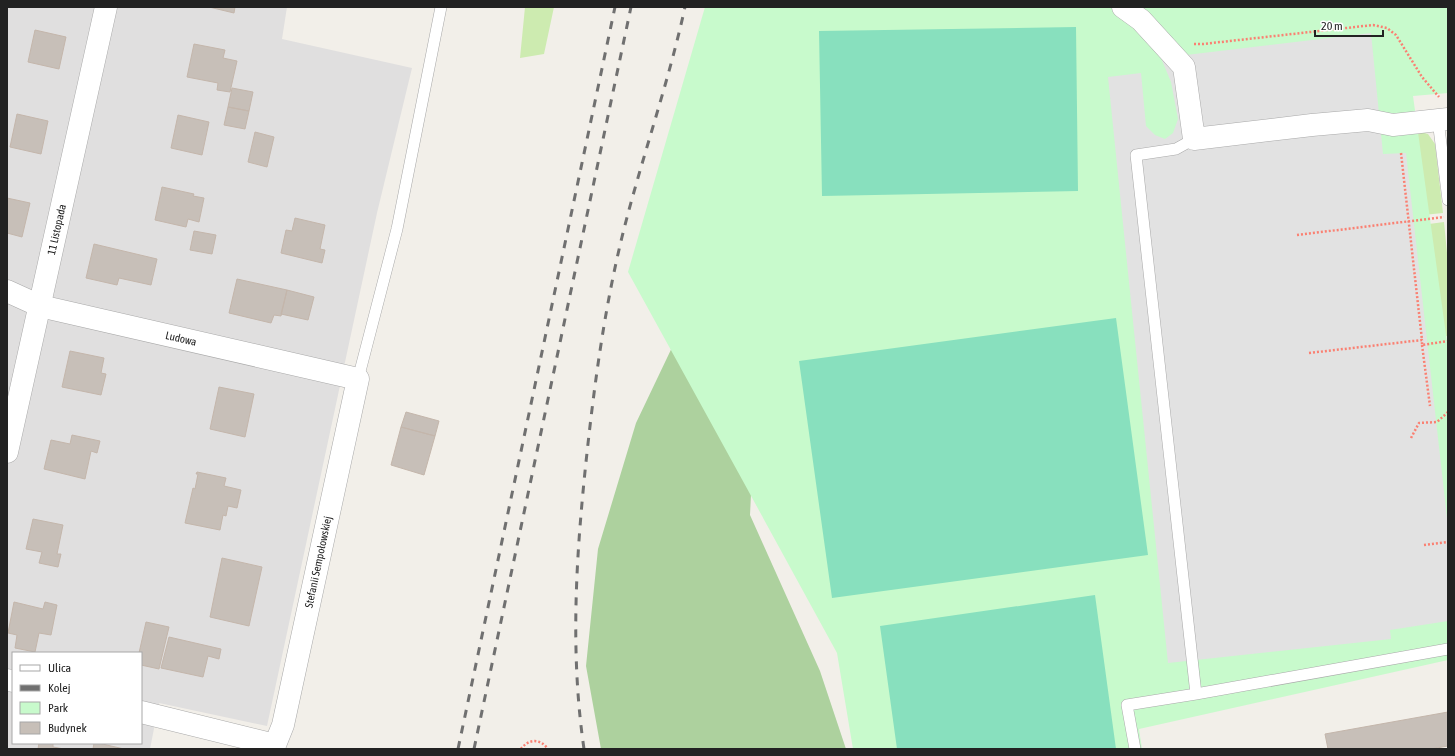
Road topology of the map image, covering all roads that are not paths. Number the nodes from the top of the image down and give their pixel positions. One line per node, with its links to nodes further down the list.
1 (106, 7): 8 (street, 11 Listopada)
2 (441, 7): 9 (lane)
3 (1123, 7): 5 (street)
4 (1443, 120): 5 (street); 6 (lane)
5 (1194, 139): 12 (lane)
6 (1448, 200)
7 (7, 292): 8 (street, Ludowa)
8 (40, 306): 9 (street, Ludowa); 10 (street, 11 Listopada)
9 (358, 379): 13 (street, Stefanii Sempołowskiej)
10 (7, 452)
11 (1448, 649): 12 (lane)
12 (1196, 694): 14 (lane)
13 (142, 712)
14 (1135, 749)

